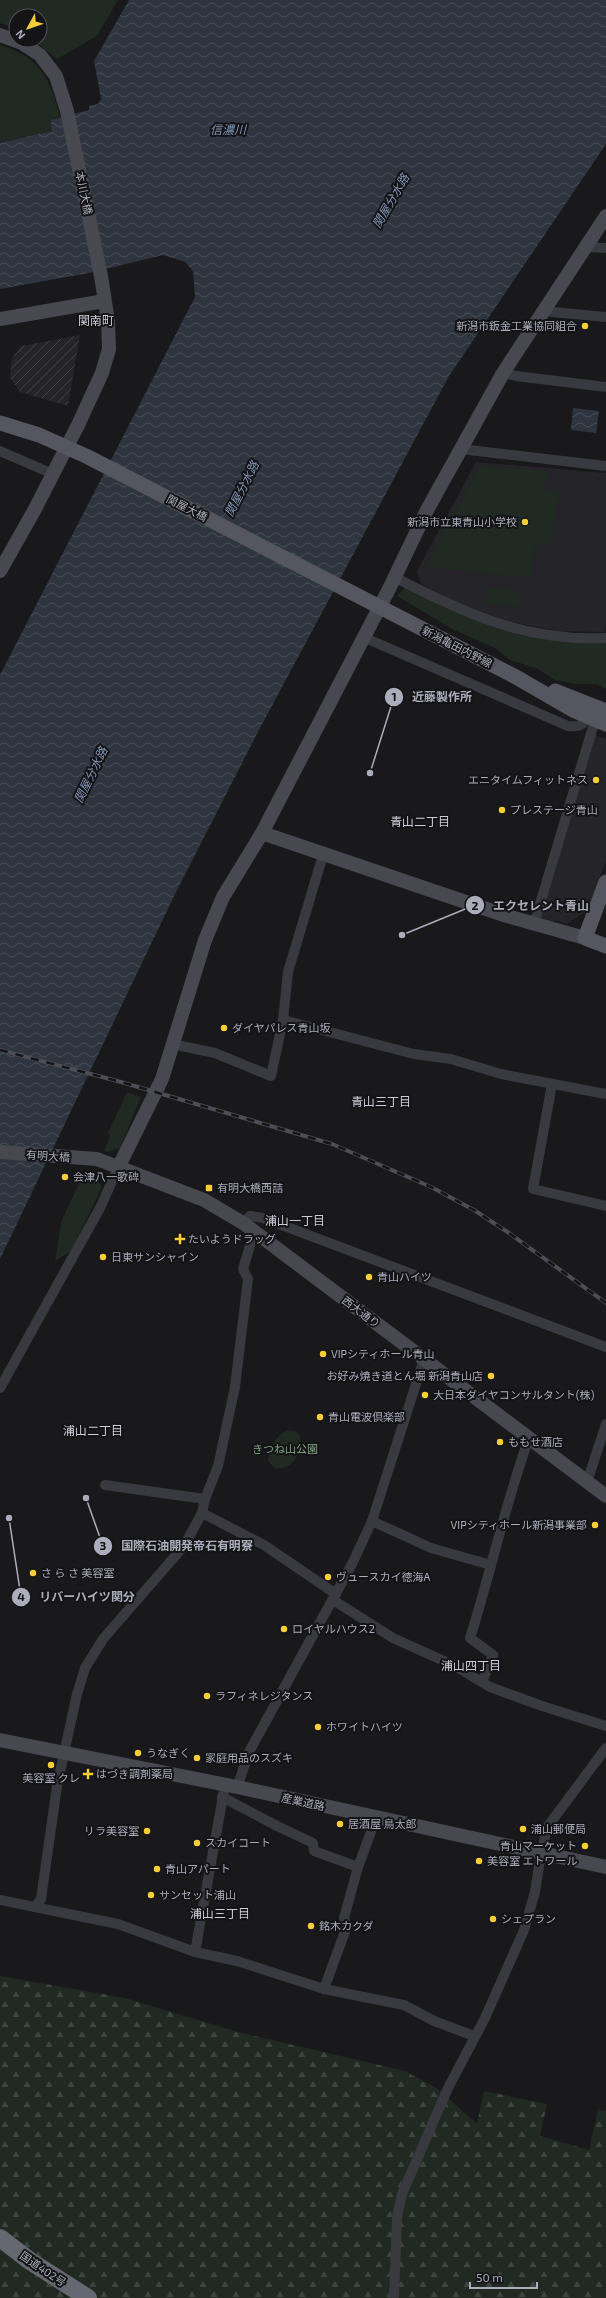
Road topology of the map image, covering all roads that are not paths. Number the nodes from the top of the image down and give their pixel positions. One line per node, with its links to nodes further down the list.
1 (0, 35): 5 (street, 本川大橋)
2 (606, 216): 3 (street)
3 (585, 247): 4 (street); 6 (street)
4 (606, 248)
5 (104, 301): 8 (street); 15 (street, 本川大橋)
6 (542, 310): 7 (street); 9 (street)
7 (606, 317)
8 (0, 319)
9 (503, 373): 10 (street); 12 (street)
10 (606, 387)
11 (0, 423): 18 (main road, 関屋大橋)
12 (460, 449): 14 (street); 17 (street)
13 (0, 451): 15 (street)
14 (606, 466)
15 (53, 474): 16 (street, 本川大橋)
16 (0, 571)
17 (394, 577): 19 (street); 20 (street)
18 (398, 617): 21 (main road, 新潟亀田内野線)
19 (363, 637): 24 (street); 25 (street)
20 (606, 638)
21 (516, 677): 22 (main road, 新潟亀田内野線); 24 (main road, 新潟亀田内野線)
22 (551, 690): 23 (main road); 24 (main road, 新潟亀田内野線)
23 (606, 701)
24 (599, 718): 29 (street)
25 (262, 833): 26 (street); 33 (street)
26 (323, 855): 29 (street); 32 (street)
27 (606, 882): 30 (main road)
28 (606, 902): 30 (main road)
29 (534, 924): 30 (street)
30 (588, 939): 31 (main road)
31 (606, 946)
32 (283, 1020): 33 (street); 34 (street)
33 (172, 1044): 38 (street)
34 (552, 1084): 35 (street); 39 (street)
35 (606, 1094)
36 (0, 1152): 37 (street, 有明大橋)
37 (97, 1160): 38 (street, 西大通り)
38 (118, 1168): 40 (street, 西大通り); 43 (street)
39 (606, 1206)
40 (248, 1228): 41 (street); 42 (street, 西大通り); 49 (street)
41 (606, 1347)
42 (424, 1359): 45 (street, 西大通り); 51 (street)
43 (0, 1388)
44 (606, 1424): 46 (street)
45 (529, 1438): 46 (street, 西大通り); 52 (street)
46 (587, 1482): 48 (street, 西大通り)
47 (105, 1485): 49 (street)
48 (606, 1496)
49 (205, 1499): 50 (street)
50 (202, 1513): 53 (street); 58 (street)
51 (372, 1520): 52 (street); 53 (street)
52 (491, 1565): 54 (street)
53 (334, 1597): 54 (street); 59 (street)
54 (482, 1682): 55 (street)
55 (606, 1726)
56 (0, 1740): 58 (street, 産業道路)
57 (606, 1748): 61 (street)
58 (65, 1753): 59 (street, 産業道路); 65 (street)
59 (228, 1790): 60 (street, 産業道路); 62 (street); 66 (street)
60 (376, 1818): 61 (street, 産業道路); 62 (street)
61 (541, 1853): 63 (street, 産業道路); 68 (street)
62 (358, 1867): 67 (street)
63 (606, 1867)
64 (0, 1900): 65 (street)
65 (35, 1907): 66 (street)
66 (195, 1952): 67 (street)
67 (324, 1989): 68 (street)
68 (474, 2036): 71 (street)
69 (0, 2238): 70 (highway, 国道402号)
70 (88, 2298)
71 (394, 2298)

